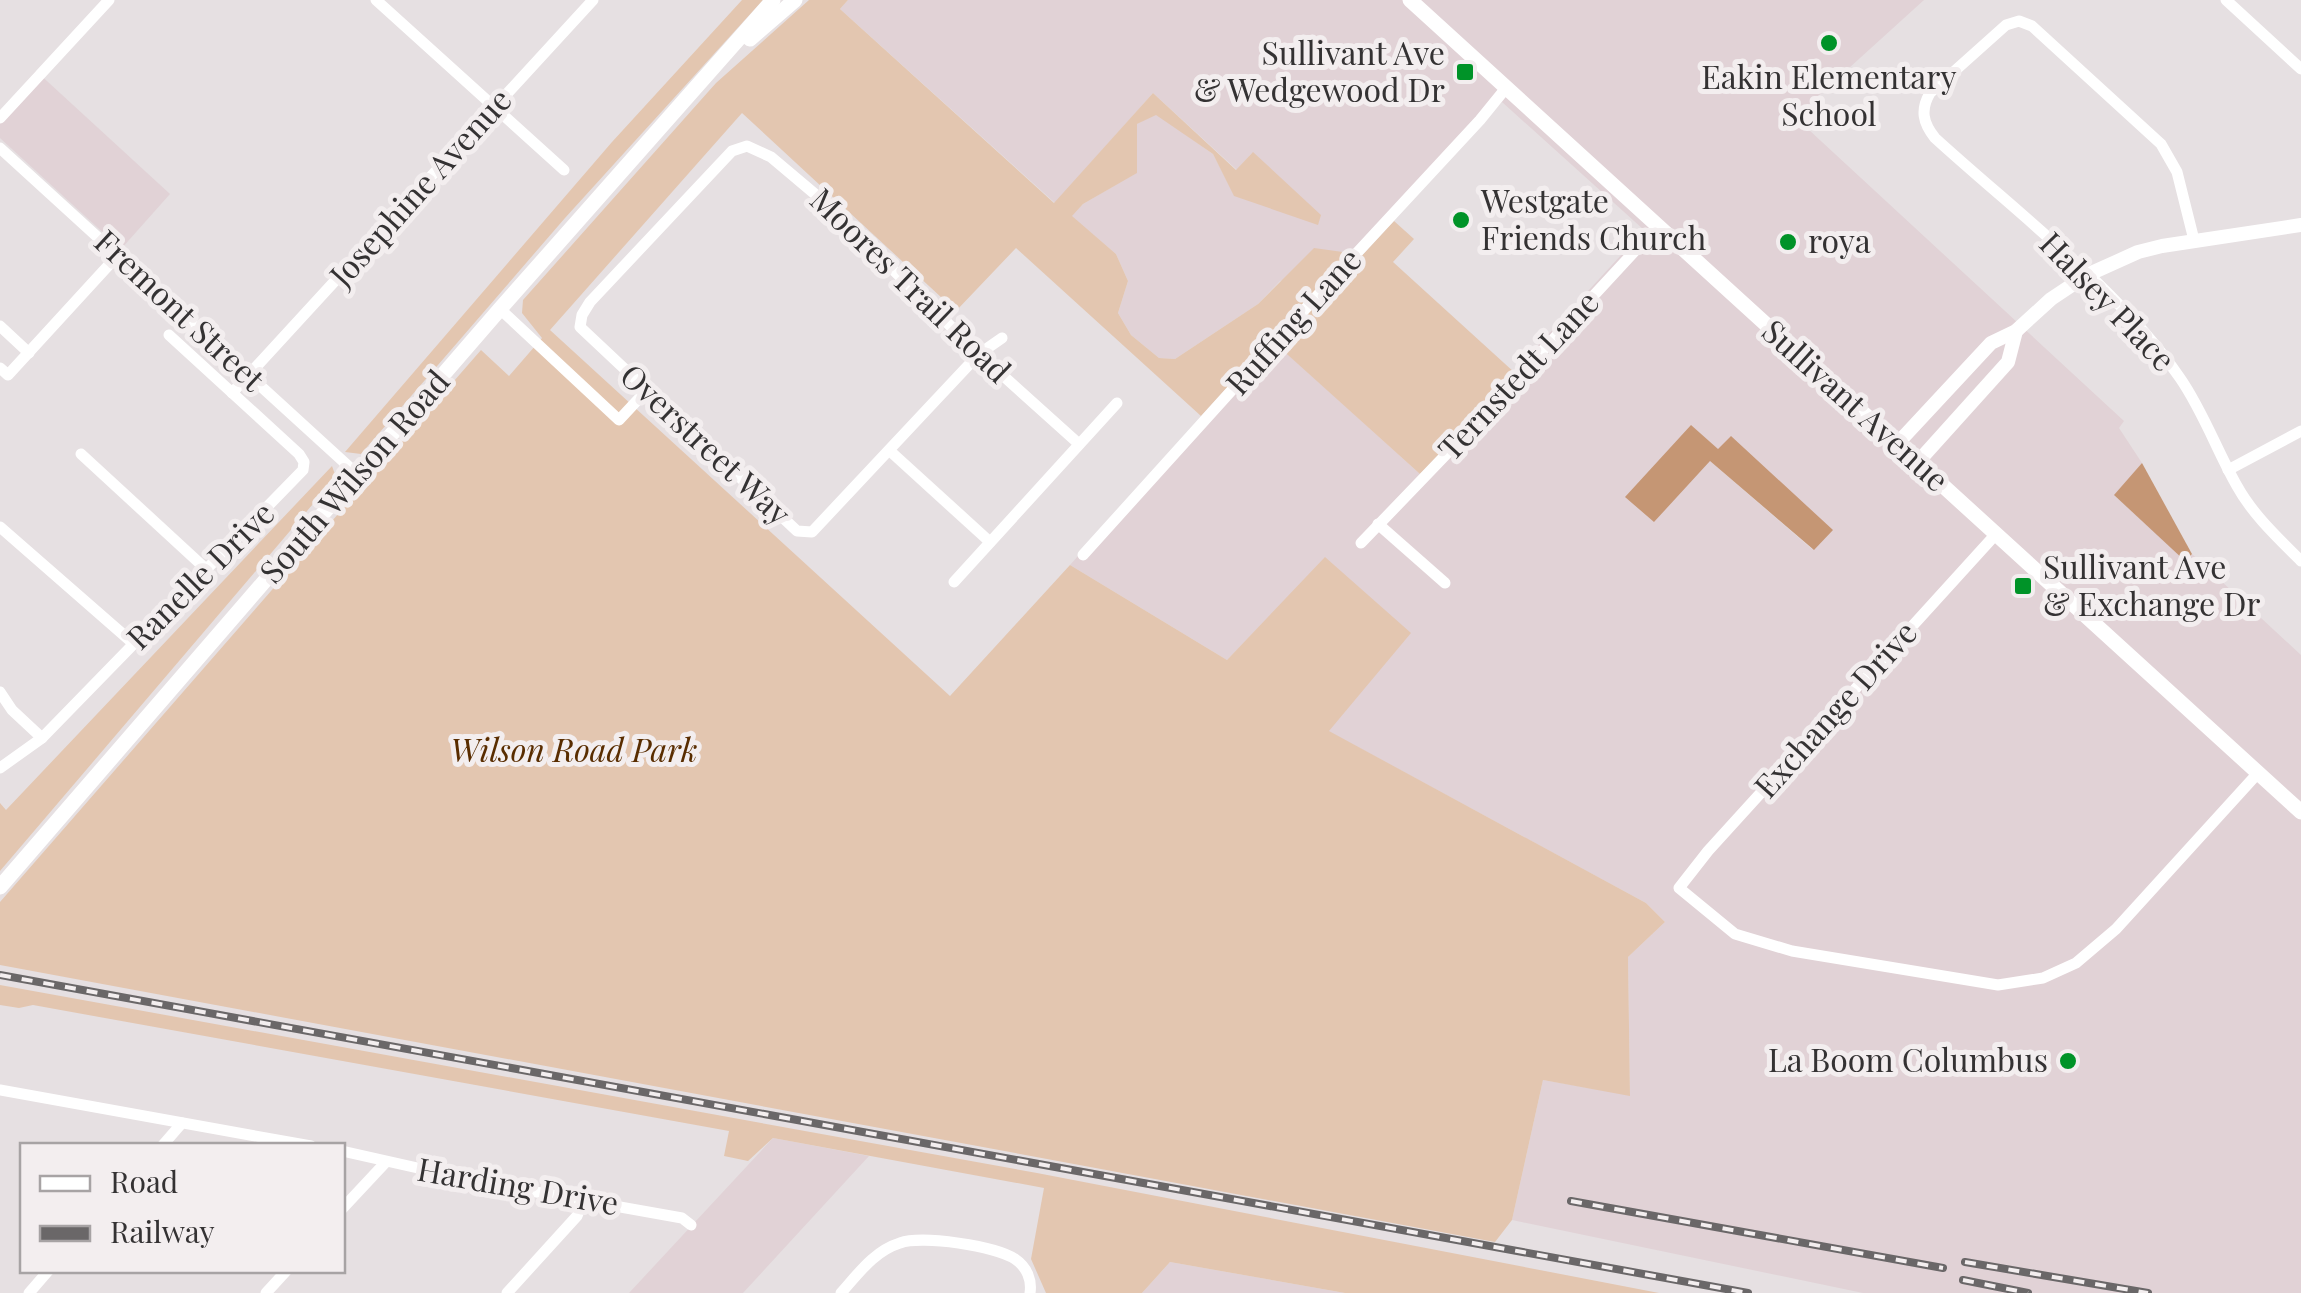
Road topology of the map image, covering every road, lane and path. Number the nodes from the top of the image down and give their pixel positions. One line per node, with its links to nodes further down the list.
1 (109, 0): 12 (street)
2 (376, 0): 11 (street)
3 (773, 0): 9 (main road, South Wilson Road)
4 (795, 0): 9 (main road, South Wilson Road)
5 (2226, 0): 8 (street)
6 (590, 1): 11 (street, Josephine Avenue)
7 (1414, 1): 10 (main road, Sullivant Avenue)
8 (2301, 69)
9 (712, 70): 20 (main road, South Wilson Road)
10 (1506, 88): 16 (main road, Sullivant Avenue); 46 (street, Ruffing Lane)
11 (495, 107): 14 (street); 29 (street, Josephine Avenue)
12 (0, 118)
13 (0, 148): 18 (street, Fremont Street)
14 (564, 170)
15 (2301, 225): 17 (street)
16 (1658, 226): 35 (main road, Sullivant Avenue); 41 (street, Ternstedt Lane)
17 (2194, 240): 19 (street); 19 (street, Halsey Place)
18 (118, 255): 26 (street); 29 (street, Fremont Street)
19 (2087, 275): 23 (street); 39 (street, Halsey Place)
20 (500, 309): 30 (street); 40 (main road, South Wilson Road)
21 (0, 326): 26 (street)
22 (580, 328): 27 (street, Moores Trail Road); 30 (street, Overstreet Way)
23 (2016, 331): 35 (street); 38 (street)
24 (169, 334): 31 (street)
25 (1002, 338): 27 (street, Overstreet Way)
26 (29, 353): 28 (street)
27 (979, 354): 34 (street, Moores Trail Road); 36 (street, Overstreet Way)
28 (4, 372)
29 (249, 376): 31 (street); 40 (street, Fremont Street)
30 (646, 391): 36 (street, Overstreet Way)
31 (232, 393): 48 (street, Ranelle Drive)
32 (1117, 403): 34 (street)
33 (2301, 431): 39 (street)
34 (1079, 444): 44 (street)
35 (1897, 444): 38 (main road, Sullivant Avenue)
36 (890, 451): 44 (street)
37 (81, 454): 48 (street)
38 (1917, 462): 43 (main road, Sullivant Avenue)
39 (2228, 470): 47 (street, Halsey Place)
40 (357, 474): 57 (main road, South Wilson Road)
41 (1378, 524): 45 (street, Ternstedt Lane); 50 (street)
42 (0, 527): 51 (street)
43 (1996, 534): 55 (main road, Sullivant Avenue); 55 (street, Exchange Drive)
44 (990, 542): 49 (street)
45 (1361, 543)
46 (1082, 556)
47 (2301, 561)
48 (207, 570): 51 (street, Ranelle Drive)
49 (954, 582)
50 (1444, 583)
51 (134, 644): 53 (street, Ranelle Drive)
52 (0, 692): 53 (street)
53 (42, 738): 54 (street, Ranelle Drive)
54 (0, 768)
55 (2258, 773): 56 (main road, Sullivant Avenue)
56 (2301, 812)
57 (0, 887)
58 (0, 1090): 59 (street)
59 (182, 1123): 60 (street); 61 (street)
60 (165, 1143)
61 (294, 1143)
62 (345, 1152): 63 (street, Harding Drive)
63 (385, 1163): 64 (street, Harding Drive); 65 (street)
64 (583, 1200): 66 (street, Harding Drive); 72 (street)
65 (345, 1206)
66 (691, 1226)
67 (46, 1273): 70 (street)
68 (284, 1273): 71 (street)
69 (1030, 1289): 73 (street)
70 (29, 1293)
71 (266, 1293)
72 (508, 1293)
73 (841, 1293)

